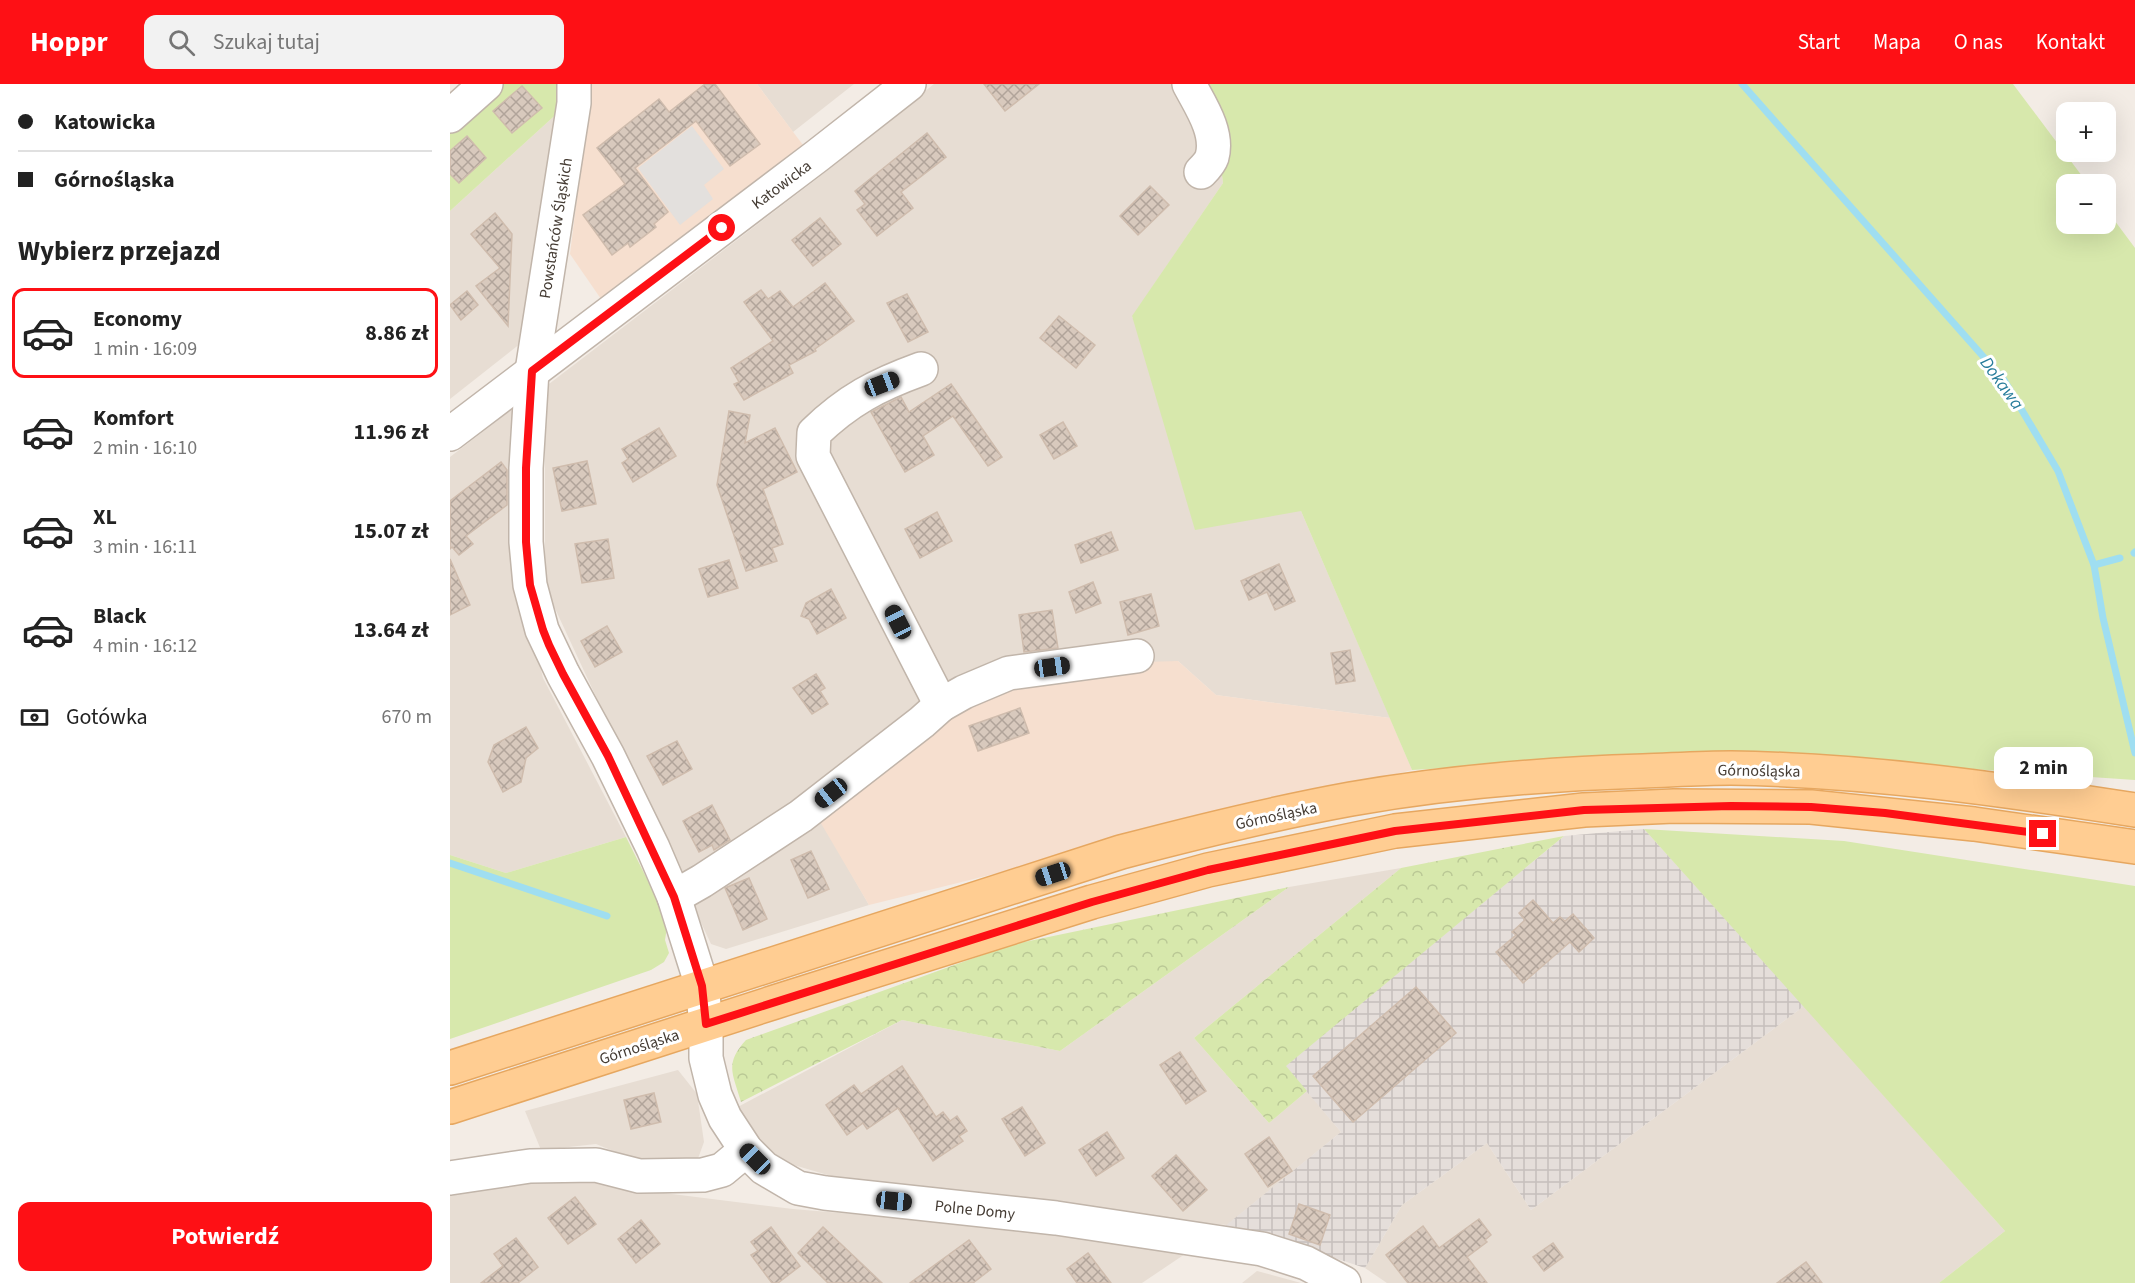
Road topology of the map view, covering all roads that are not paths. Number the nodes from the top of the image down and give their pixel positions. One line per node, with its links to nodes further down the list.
1 (486, 84): 5 (street)
2 (574, 84): 8 (street, Powstańców Śląskich)
3 (909, 84): 8 (street, Katowicka)
4 (1189, 84): 6 (street)
5 (450, 116)
6 (1201, 172)
7 (921, 369): 11 (street)
8 (532, 371): 9 (street, Katowicka); 14 (street, Powstańców Śląskich)
9 (450, 434)
10 (1137, 656): 11 (street)
11 (941, 705): 14 (street)
12 (2131, 809): 15 (main road, Górnośląska)
13 (2135, 847): 16 (main road, Górnośląska)
14 (674, 897): 15 (street, Polne Domy)
15 (702, 986): 16 (street, Polne Domy); 17 (main road, Górnośląska)
16 (706, 1024): 18 (main road, Górnośląska); 19 (street, Polne Domy)
17 (450, 1068)
18 (450, 1107)
19 (746, 1150): 20 (street); 21 (street, Polne Domy)
20 (450, 1178)
21 (1344, 1283)

